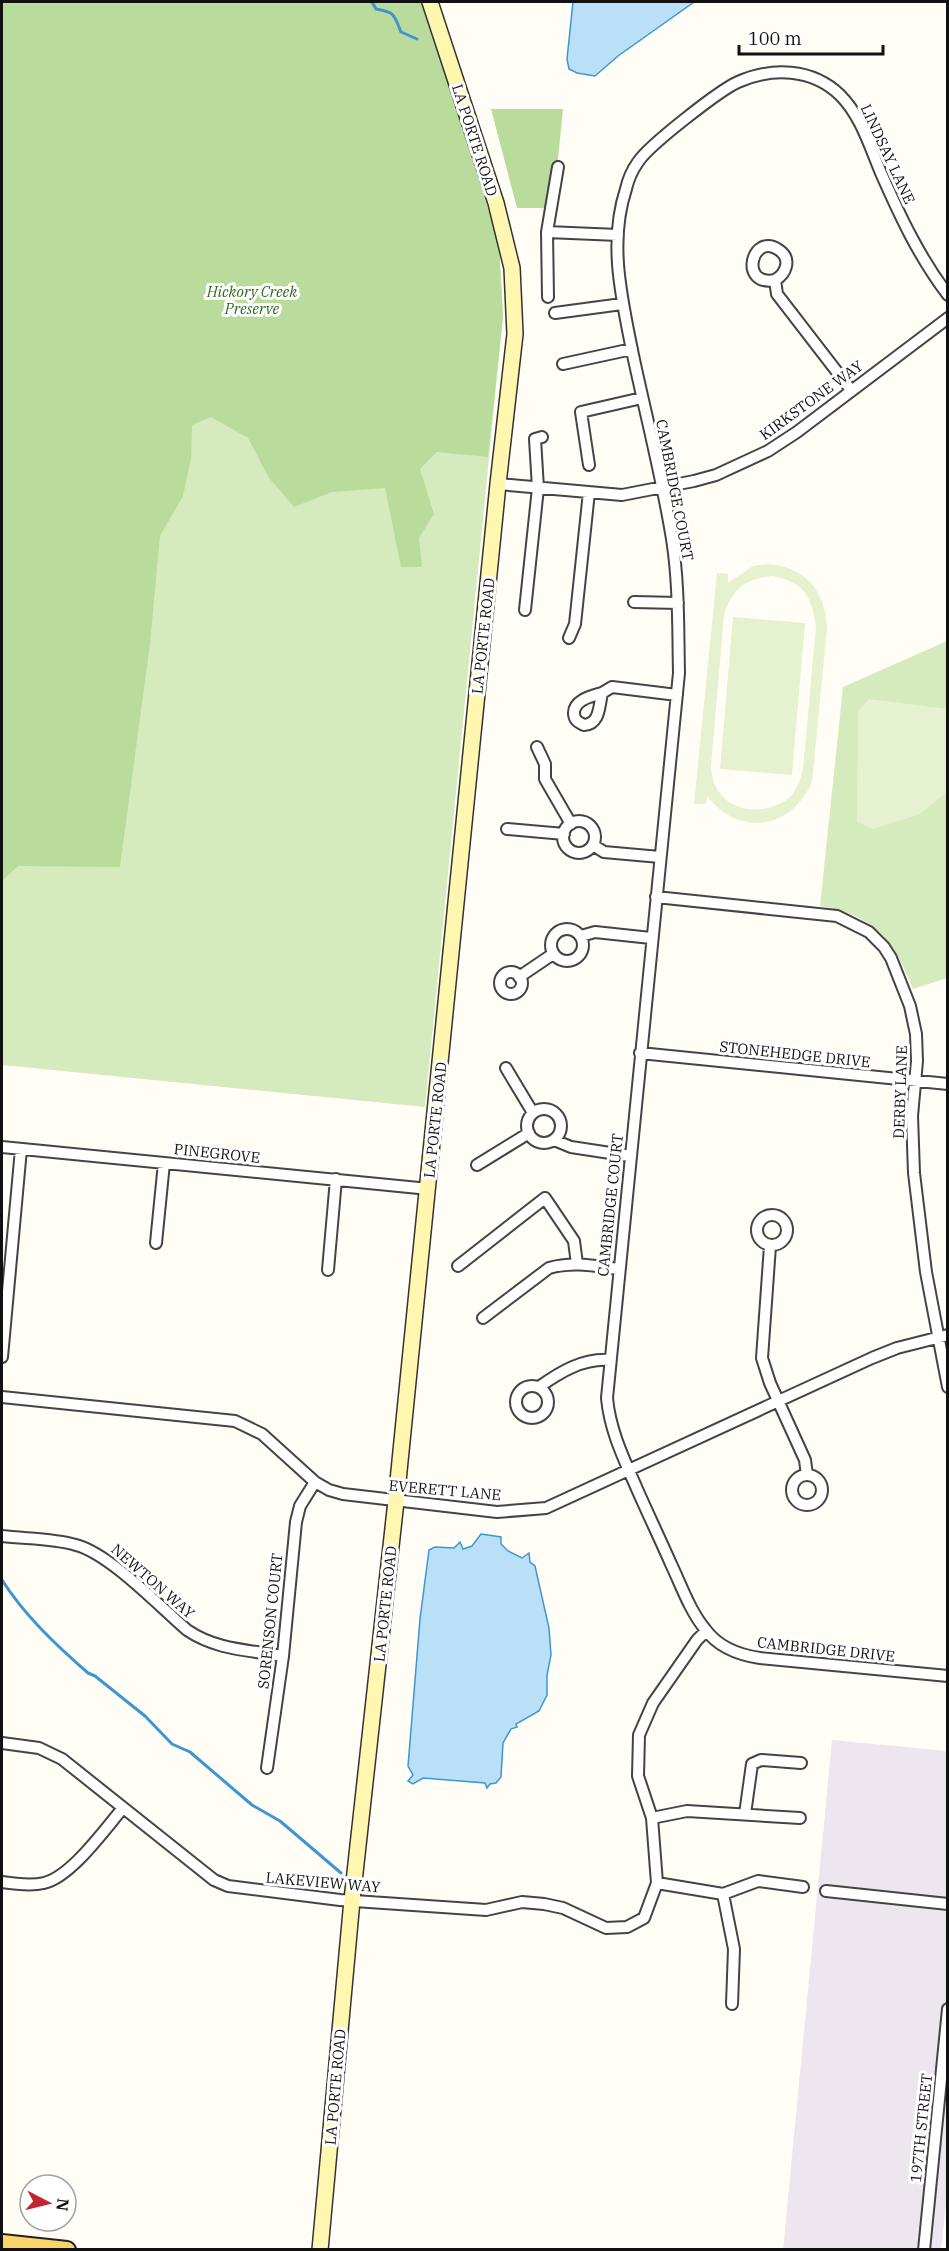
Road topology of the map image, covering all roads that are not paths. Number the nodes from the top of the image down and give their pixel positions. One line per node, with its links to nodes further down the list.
1 (430, 2): 18 (street, LA PORTE ROAD)
2 (558, 167): 3 (street)
3 (547, 232): 4 (street); 8 (street)
4 (618, 236): 5 (street, LINDSAY LANE); 7 (street, LINDSAY LANE)
5 (617, 252): 9 (street, CAMBRIDGE COURT)
6 (775, 280): 14 (street)
7 (948, 295)
8 (548, 297)
9 (622, 304): 10 (street); 12 (street, CAMBRIDGE COURT)
10 (555, 313)
11 (948, 318): 14 (street, KIRKSTONE WAY)
12 (632, 348): 13 (street); 15 (street, CAMBRIDGE COURT)
13 (563, 364)
14 (851, 390): 20 (street, KIRKSTONE WAY)
15 (642, 398): 17 (street); 20 (street, CAMBRIDGE COURT)
16 (542, 437): 19 (street)
17 (589, 465)
18 (498, 484): 19 (street, KIRKSTONE WAY); 52 (street, LA PORTE ROAD)
19 (538, 488): 21 (street, KIRKSTONE WAY); 24 (street)
20 (661, 488): 21 (street, KIRKSTONE WAY); 23 (street, CAMBRIDGE COURT)
21 (589, 492): 25 (street)
22 (634, 602): 23 (street)
23 (678, 603): 27 (street, CAMBRIDGE COURT)
24 (525, 610)
25 (569, 638)
26 (602, 693): 27 (street)
27 (677, 695): 33 (street, CAMBRIDGE COURT)
28 (537, 747): 29 (street)
29 (571, 824): 31 (street); 32 (street)
30 (507, 829): 31 (street)
31 (564, 834): 32 (street)
32 (593, 845): 33 (street)
33 (660, 857): 34 (street, CAMBRIDGE COURT)
34 (656, 897): 36 (street, CAMBRIDGE COURT); 41 (street, DERBY LANE)
35 (581, 936): 36 (street); 37 (street); 37 (street)
36 (651, 938): 39 (street, CAMBRIDGE COURT)
37 (554, 954): 38 (street)
38 (519, 977)
39 (640, 1053): 41 (street, STONEHEDGE DRIVE); 48 (street, CAMBRIDGE COURT)
40 (506, 1068): 43 (street)
41 (915, 1081): 42 (street, STONEHEDGE DRIVE); 60 (street, DERBY LANE)
42 (948, 1084)
43 (533, 1113): 44 (street); 45 (street)
44 (529, 1133): 45 (street); 50 (street)
45 (554, 1140): 48 (street)
46 (2, 1147): 47 (street, PINEGROVE)
47 (21, 1149): 49 (street, PINEGROVE); 61 (street)
48 (630, 1156): 57 (street, CAMBRIDGE COURT)
49 (164, 1163): 51 (street, PINEGROVE); 53 (street)
50 (477, 1165)
51 (336, 1179): 52 (street, PINEGROVE); 58 (street)
52 (429, 1189): 70 (street, LA PORTE ROAD)
53 (156, 1243)
54 (770, 1246): 66 (street)
55 (577, 1264): 56 (street); 57 (street); 59 (street)
56 (458, 1266)
57 (619, 1269): 62 (street, CAMBRIDGE COURT)
58 (328, 1270)
59 (483, 1318)
60 (942, 1336): 64 (street, DERBY LANE); 66 (street, EVERETT LANE)
61 (2, 1357)
62 (610, 1360): 63 (street); 67 (street, CAMBRIDGE COURT)
63 (540, 1387)
64 (948, 1387)
65 (2, 1397): 69 (street, EVERETT LANE)
66 (779, 1401): 67 (street, EVERETT LANE); 68 (street)
67 (629, 1471): 70 (street, EVERETT LANE); 72 (street, CAMBRIDGE DRIVE)
68 (807, 1475)
69 (315, 1482): 70 (street, EVERETT LANE); 73 (street, SORENSON COURT)
70 (396, 1501): 87 (street, LA PORTE ROAD)
71 (2, 1536): 73 (street, NEWTON WAY)
72 (706, 1631): 74 (street, CAMBRIDGE DRIVE); 80 (street)
73 (283, 1656): 77 (street, SORENSON COURT)
74 (948, 1676)
75 (2, 1743): 78 (street, LAKEVIEW WAY)
76 (801, 1763): 79 (street)
77 (267, 1768)
78 (123, 1808): 82 (street); 87 (street, LAKEVIEW WAY)
79 (745, 1814): 80 (street); 81 (street)
80 (652, 1818): 83 (street)
81 (800, 1818)
82 (2, 1882)
83 (657, 1883): 86 (street); 87 (street, LAKEVIEW WAY)
84 (803, 1887): 86 (street)
85 (826, 1891): 88 (street)
86 (723, 1893): 89 (street)
87 (352, 1900): 93 (street, LA PORTE ROAD)
88 (948, 1904)
89 (732, 2004)
90 (948, 2009): 94 (street, 197TH STREET)
91 (2, 2243): 92 (main road)
92 (67, 2250)
93 (320, 2250)
94 (924, 2250)

